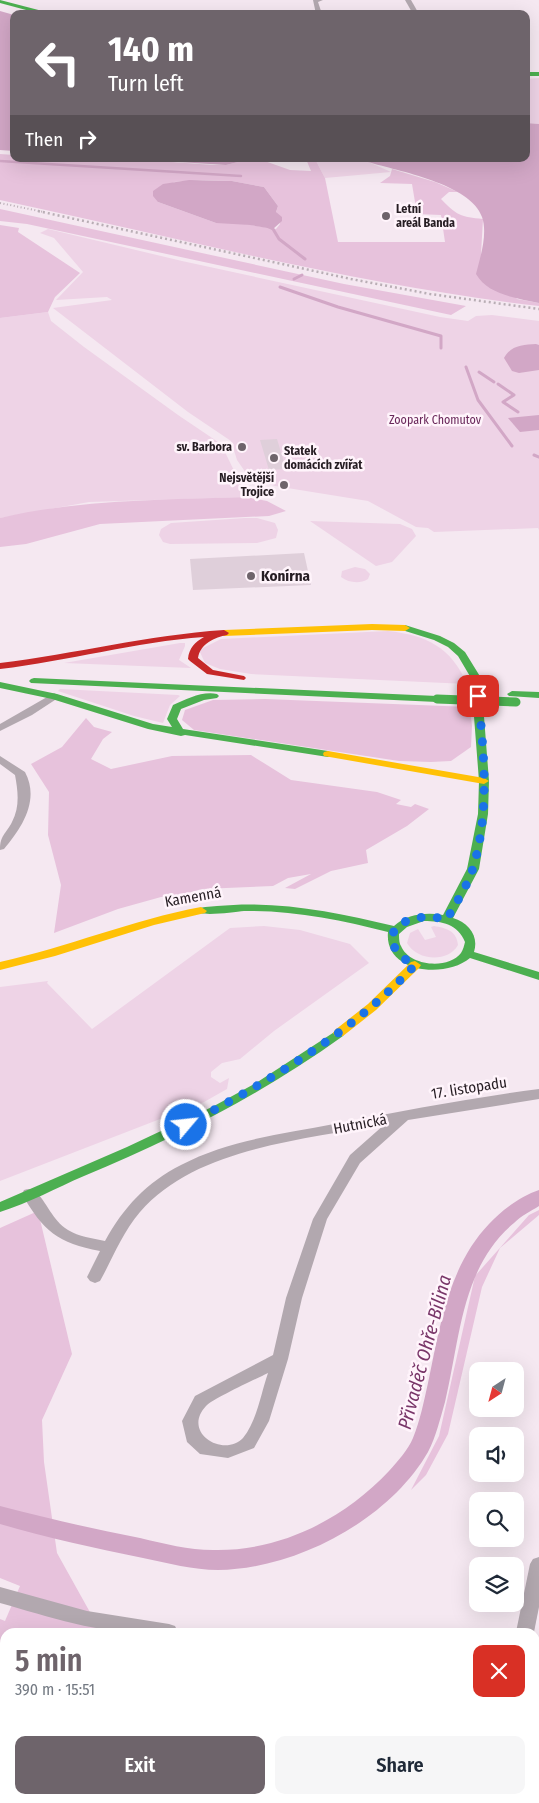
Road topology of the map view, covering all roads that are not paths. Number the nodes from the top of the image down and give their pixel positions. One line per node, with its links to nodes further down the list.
1 (320, 0): 4 (street)
2 (0, 1): 3 (main road)
3 (33, 10)
4 (318, 10)
5 (245, 633): 6 (main road); 9 (main road); 20 (main road)
6 (0, 666)
7 (0, 672): 9 (main road)
8 (0, 680): 11 (main road)
9 (265, 682): 12 (main road)
10 (0, 685): 14 (main road)
11 (296, 692): 12 (main road); 18 (main road)
12 (435, 695): 15 (main road)
13 (539, 695): 15 (main road)
14 (54, 696): 17 (street); 18 (main road)
15 (514, 698): 16 (main road)
16 (539, 704)
17 (0, 728)
18 (181, 733): 20 (main road)
19 (0, 759): 21 (street)
20 (484, 781): 22 (main road)
21 (0, 846)
22 (447, 919): 23 (main road); 24 (main road)
23 (395, 930): 25 (main road); 26 (main road, Kamenná)
24 (469, 954): 25 (main road); 27 (main road)
25 (415, 965): 30 (main road)
26 (0, 966)
27 (539, 976)
28 (539, 1094): 29 (street, 17. listopadu)
29 (404, 1116): 32 (street, Hutnická); 34 (street, Hutnická)
30 (30, 1194): 31 (main road); 32 (street)
31 (0, 1207)
32 (108, 1247): 33 (street, Hutnická)
33 (95, 1277)
34 (280, 1359): 34 (street, Hutnická)
35 (539, 1564): 38 (street)
36 (0, 1595): 37 (street)
37 (144, 1628)
38 (526, 1628)

